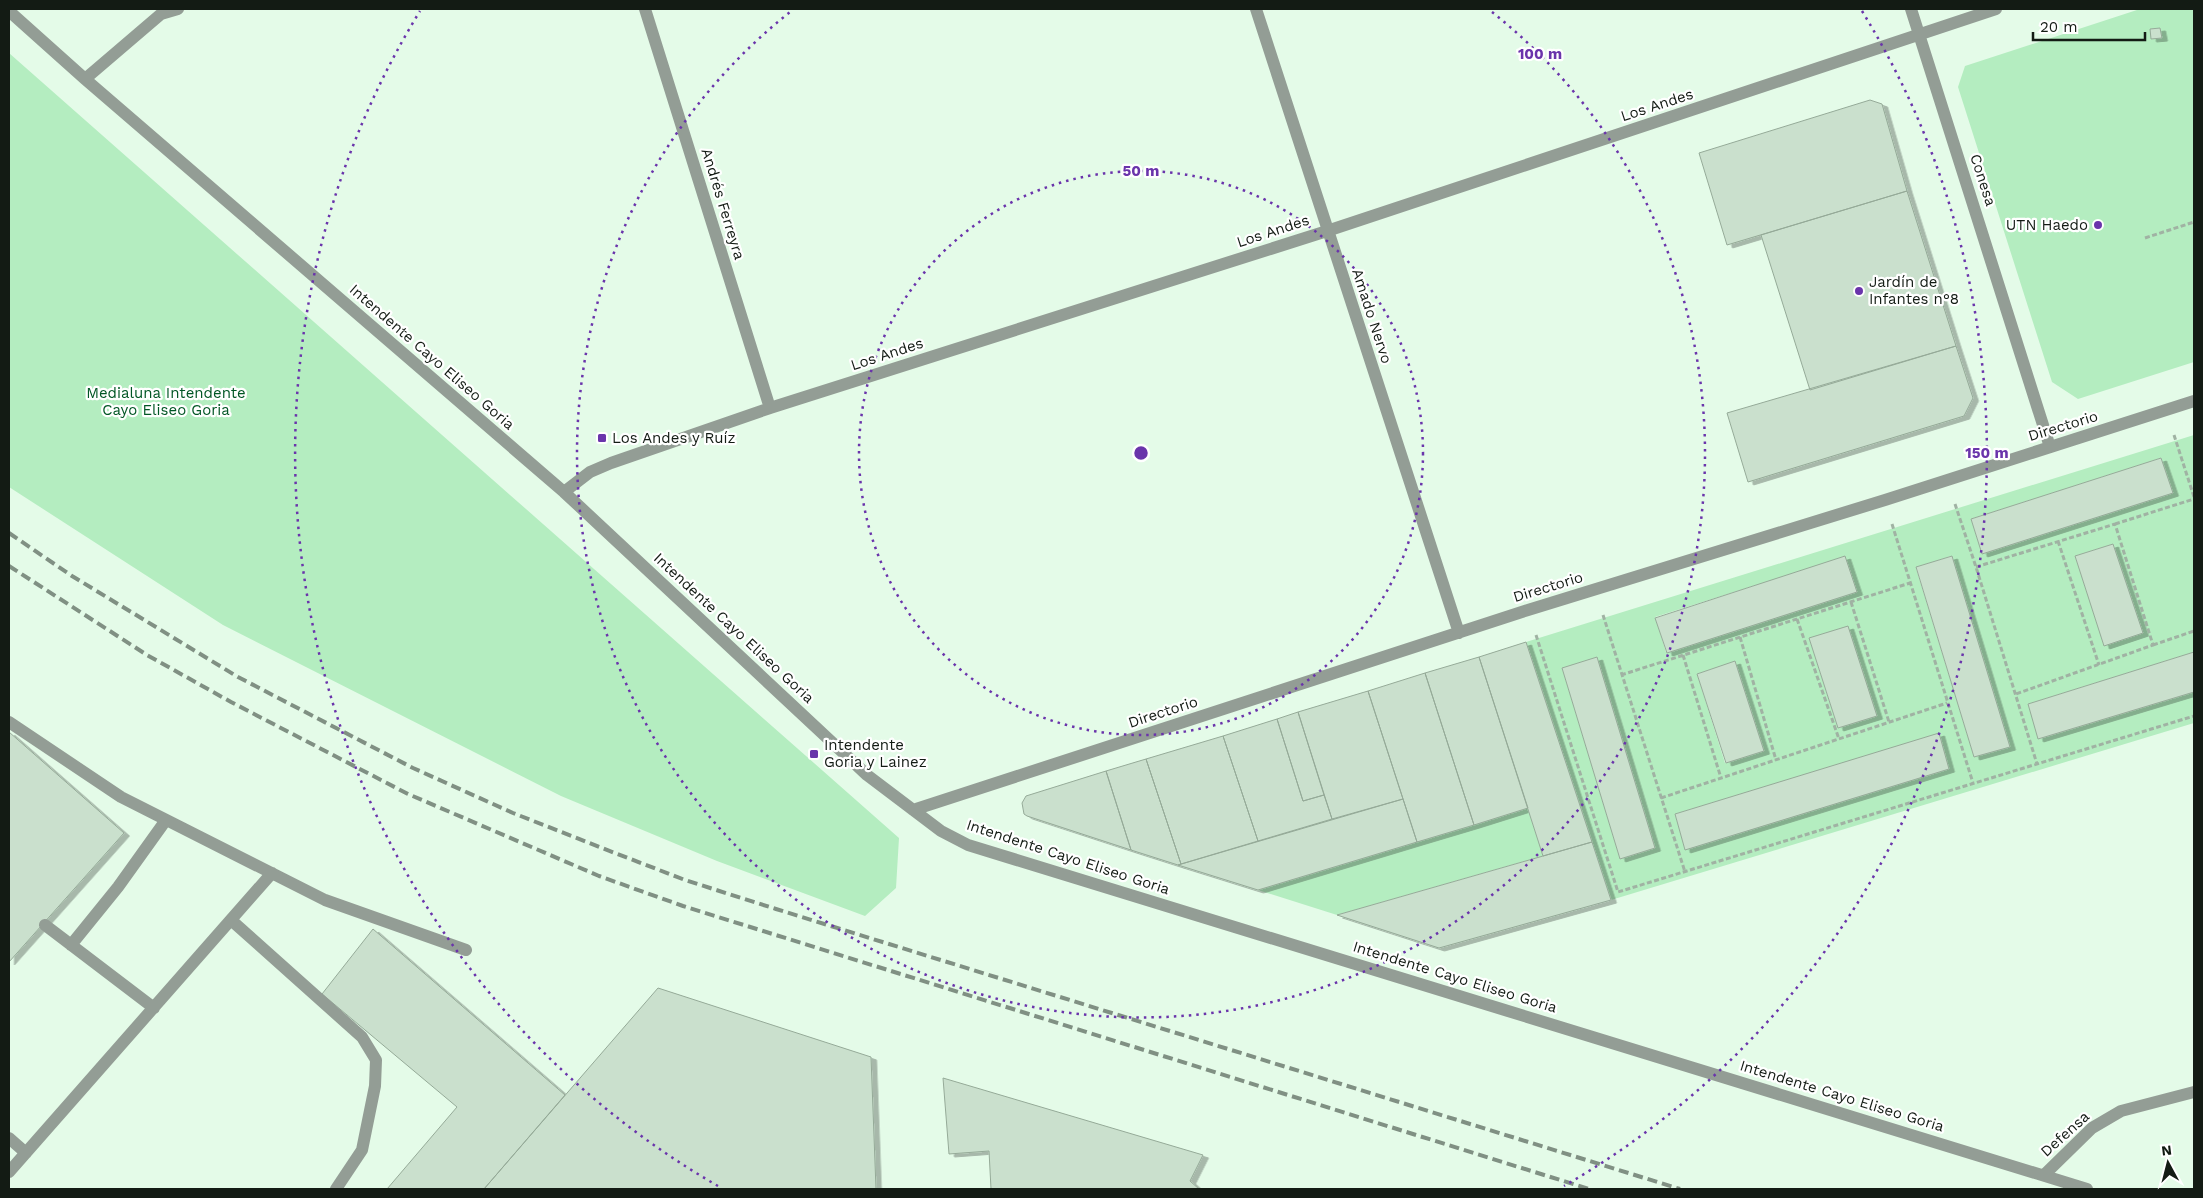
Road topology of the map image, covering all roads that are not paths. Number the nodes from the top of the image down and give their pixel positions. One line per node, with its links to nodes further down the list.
1 (178, 9): 7 (street)
2 (645, 9): 12 (street, Andrés Ferreyra)
3 (1256, 9): 10 (street, Amado Nervo)
4 (1912, 9): 8 (street, Conesa)
5 (1996, 9): 8 (street, Los Andes)
6 (9, 11): 9 (street, Intendente Cayo Eliseo Goria)
7 (160, 11): 9 (street)
8 (1920, 35): 10 (street, Los Andes); 13 (street, Conesa)
9 (85, 79): 14 (street, Intendente Cayo Eliseo Goria)
10 (1327, 231): 12 (street, Los Andes); 15 (street, Amado Nervo)
11 (2194, 401): 13 (street, Directorio)
12 (770, 408): 14 (street, Los Andes)
13 (2050, 447): 15 (street, Directorio)
14 (564, 492): 17 (street, Intendente Cayo Eliseo Goria)
15 (1459, 633): 17 (street, Directorio)
16 (9, 722): 18 (street)
17 (913, 810): 29 (street, Intendente Cayo Eliseo Goria)
18 (166, 820): 19 (street); 22 (street)
19 (272, 873): 20 (street); 23 (street)
20 (231, 920): 24 (street); 30 (street)
21 (45, 925): 22 (street)
22 (71, 945): 24 (street)
23 (466, 950)
24 (154, 1008): 27 (street)
25 (2194, 1092): 29 (street, Defensa)
26 (9, 1138): 27 (street)
27 (26, 1153): 28 (street)
28 (9, 1172)
29 (2044, 1175): 31 (street, Intendente Cayo Eliseo Goria)
30 (336, 1189)
31 (2087, 1189)

